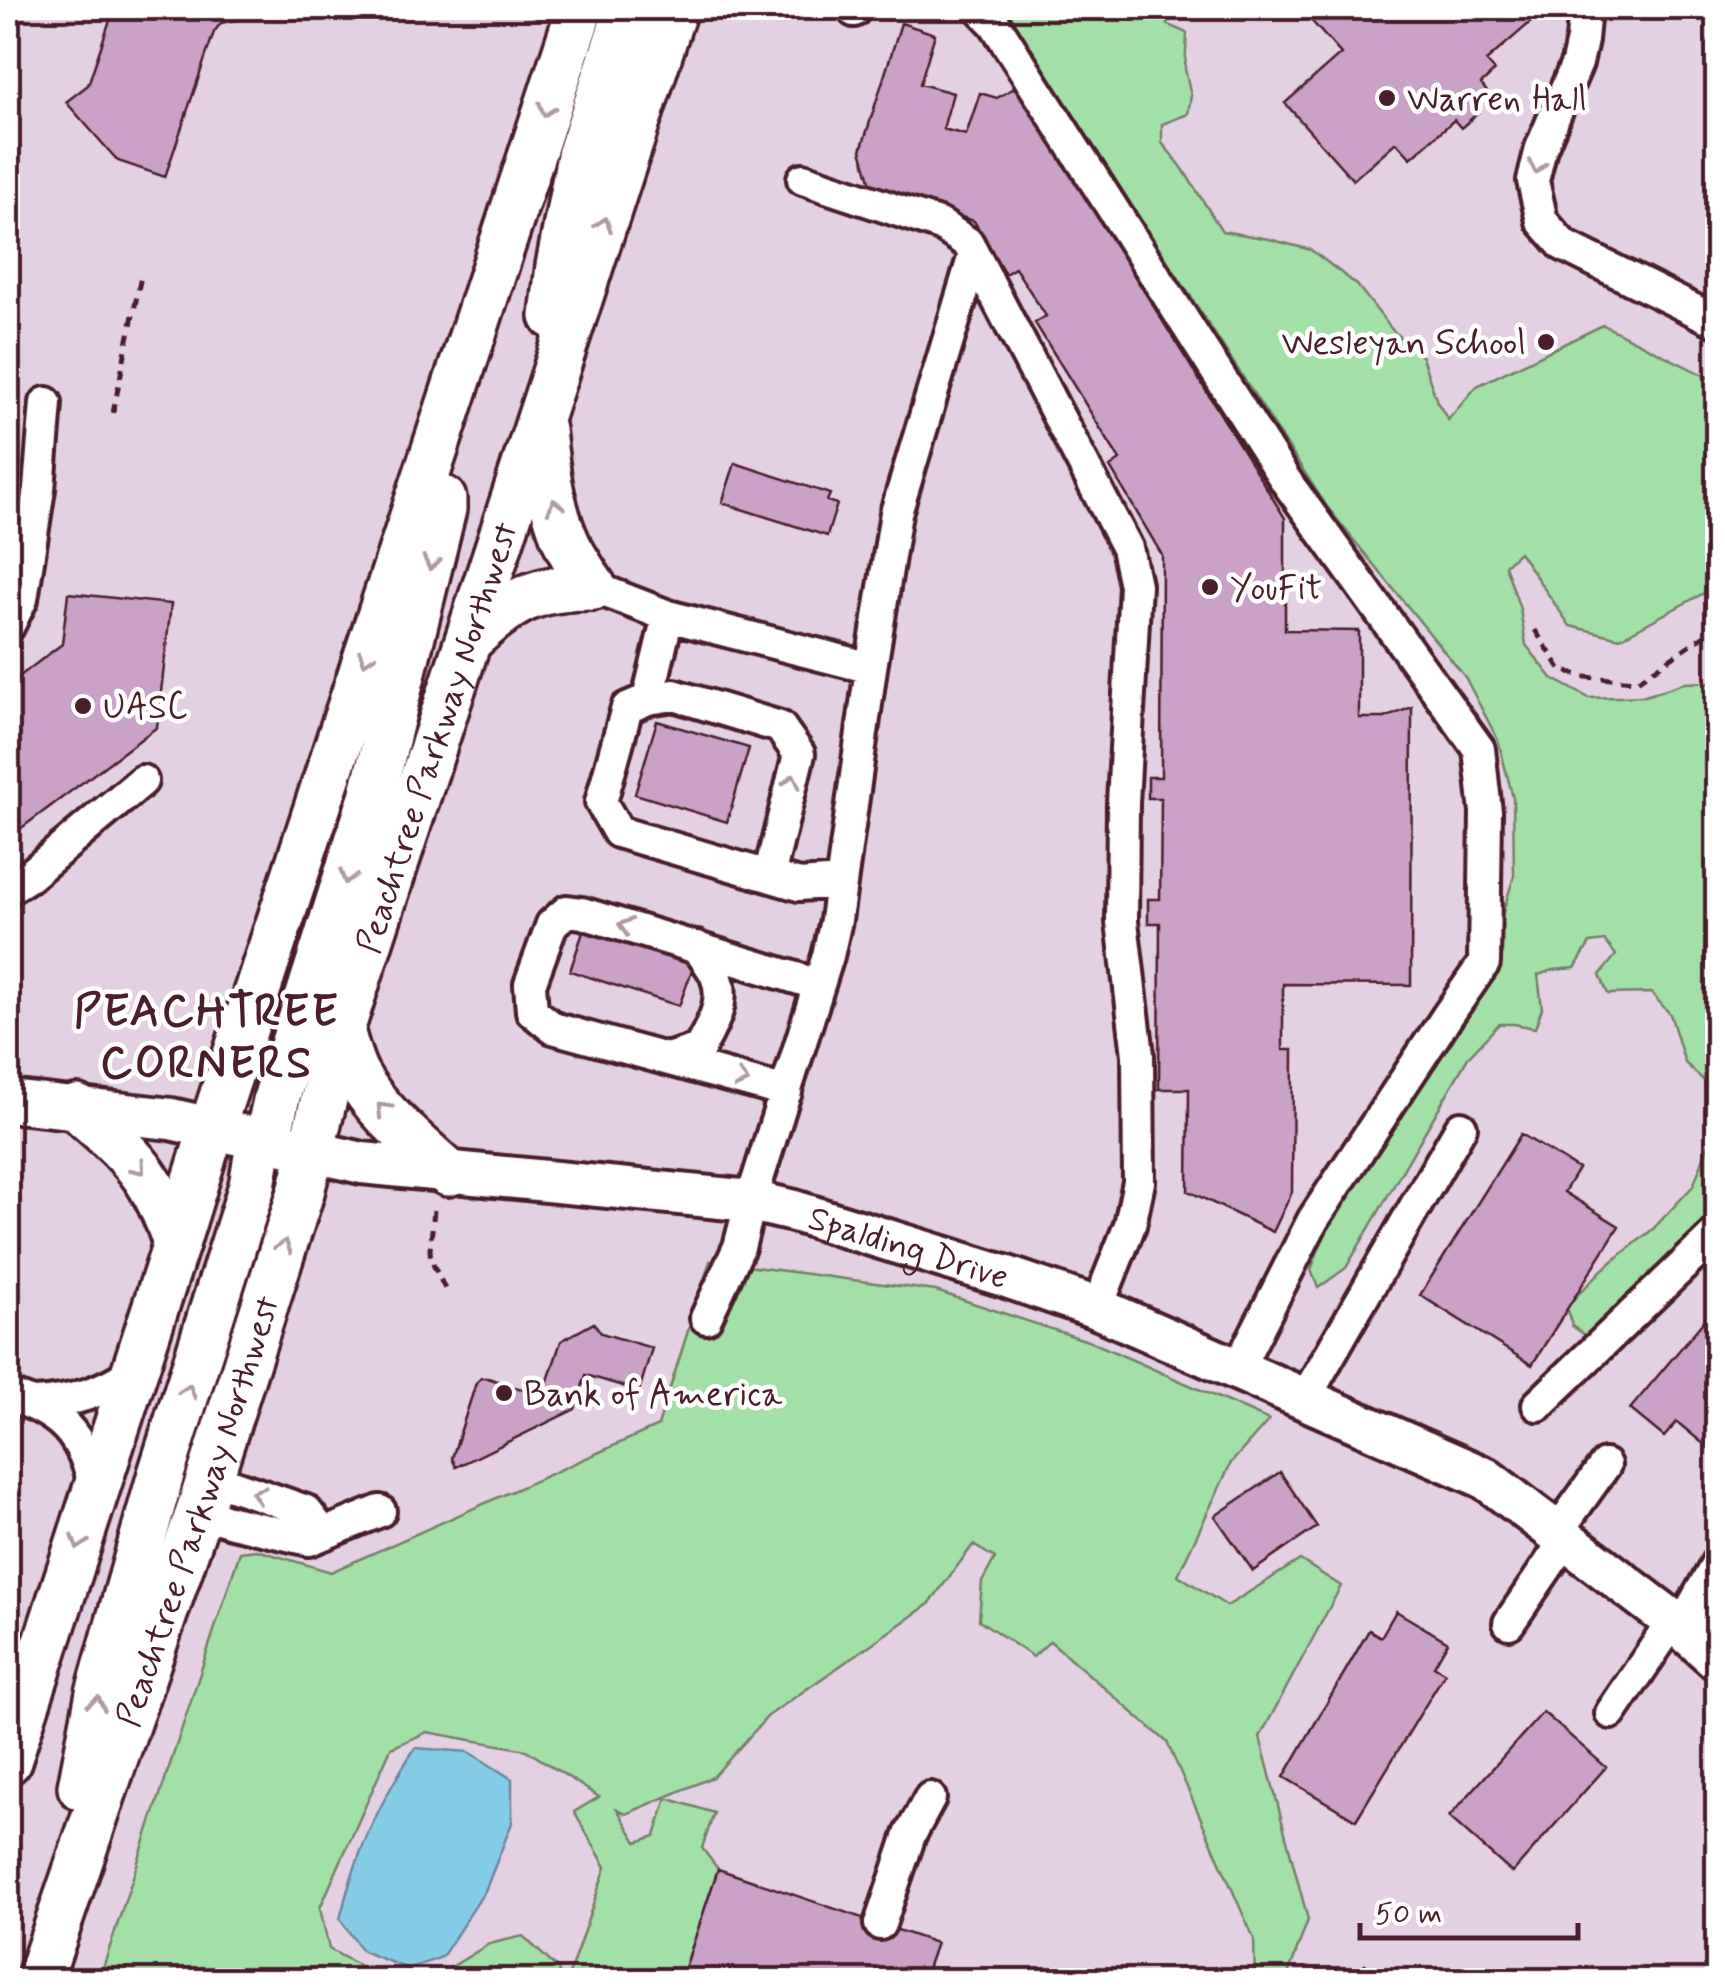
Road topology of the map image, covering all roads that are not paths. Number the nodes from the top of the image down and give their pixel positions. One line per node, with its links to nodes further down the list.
1 (628, 8): 9 (highway)
2 (674, 8): 9 (highway, Peachtree Parkway Northwest, one-way to 2)
3 (980, 8): 39 (lane)
4 (1585, 8): 8 (lane, one-way to 8)
5 (577, 11): 11 (highway, one-way to 11)
6 (804, 180): 7 (lane)
7 (974, 256): 16 (lane); 37 (lane)
8 (1718, 322)
9 (546, 400): 12 (highway, one-way to 9); 15 (highway, Peachtree Parkway Northwest)
10 (46, 403): 14 (lane)
11 (440, 432): 30 (highway, one-way to 30); 31 (highway, one-way to 31)
12 (593, 587): 13 (lane); 15 (highway)
13 (668, 616): 16 (lane); 17 (lane)
14 (8, 628)
15 (468, 641): 24 (highway, Peachtree Parkway Northwest)
16 (872, 668): 20 (lane)
17 (648, 698): 19 (lane, one-way to 17); 19 (lane)
18 (142, 781): 21 (lane)
19 (769, 876): 20 (lane)
20 (841, 882): 23 (lane)
21 (8, 889)
22 (697, 947): 23 (lane); 25 (lane); 25 (lane, one-way to 25)
23 (819, 985): 26 (lane)
24 (340, 1030): 32 (highway, Peachtree Parkway Northwest); 33 (highway, one-way to 24)
25 (668, 1059): 26 (lane, one-way to 26)
26 (786, 1092): 34 (lane)
27 (8, 1101): 28 (main road, Spalding Drive)
28 (77, 1108): 30 (main road, Spalding Drive); 36 (highway, one-way to 36)
29 (1461, 1127): 41 (lane)
30 (212, 1128): 31 (main road, Spalding Drive); 36 (highway)
31 (263, 1140): 32 (main road, Spalding Drive); 56 (highway, one-way to 31)
32 (310, 1150): 33 (main road, Spalding Drive); 46 (highway, Peachtree Parkway Northwest, one-way to 32)
33 (442, 1192): 34 (main road, Spalding Drive)
34 (751, 1201): 37 (main road, Spalding Drive); 38 (lane)
35 (1718, 1232): 43 (lane)
36 (176, 1244): 40 (highway)
37 (1097, 1308): 39 (main road, Spalding Drive)
38 (706, 1318)
39 (1238, 1368): 41 (main road, Spalding Drive)
40 (135, 1370): 42 (lane); 45 (highway)
41 (1305, 1398): 48 (main road, Spalding Drive)
42 (21, 1399): 45 (lane)
43 (1538, 1406)
44 (1605, 1465): 48 (lane)
45 (96, 1491): 54 (highway, one-way to 54)
46 (204, 1494): 47 (lane); 56 (highway, Peachtree Parkway Northwest)
47 (380, 1511)
48 (1561, 1536): 50 (lane); 51 (main road, Spalding Drive)
49 (1718, 1561): 51 (lane)
50 (1509, 1623)
51 (1677, 1624): 52 (main road, Spalding Drive); 53 (lane)
52 (1718, 1660)
53 (1611, 1713)
54 (9, 1752)
55 (930, 1798): 57 (lane)
56 (66, 1903): 58 (highway, Peachtree Parkway Northwest)
57 (880, 1924)
58 (38, 1980)

